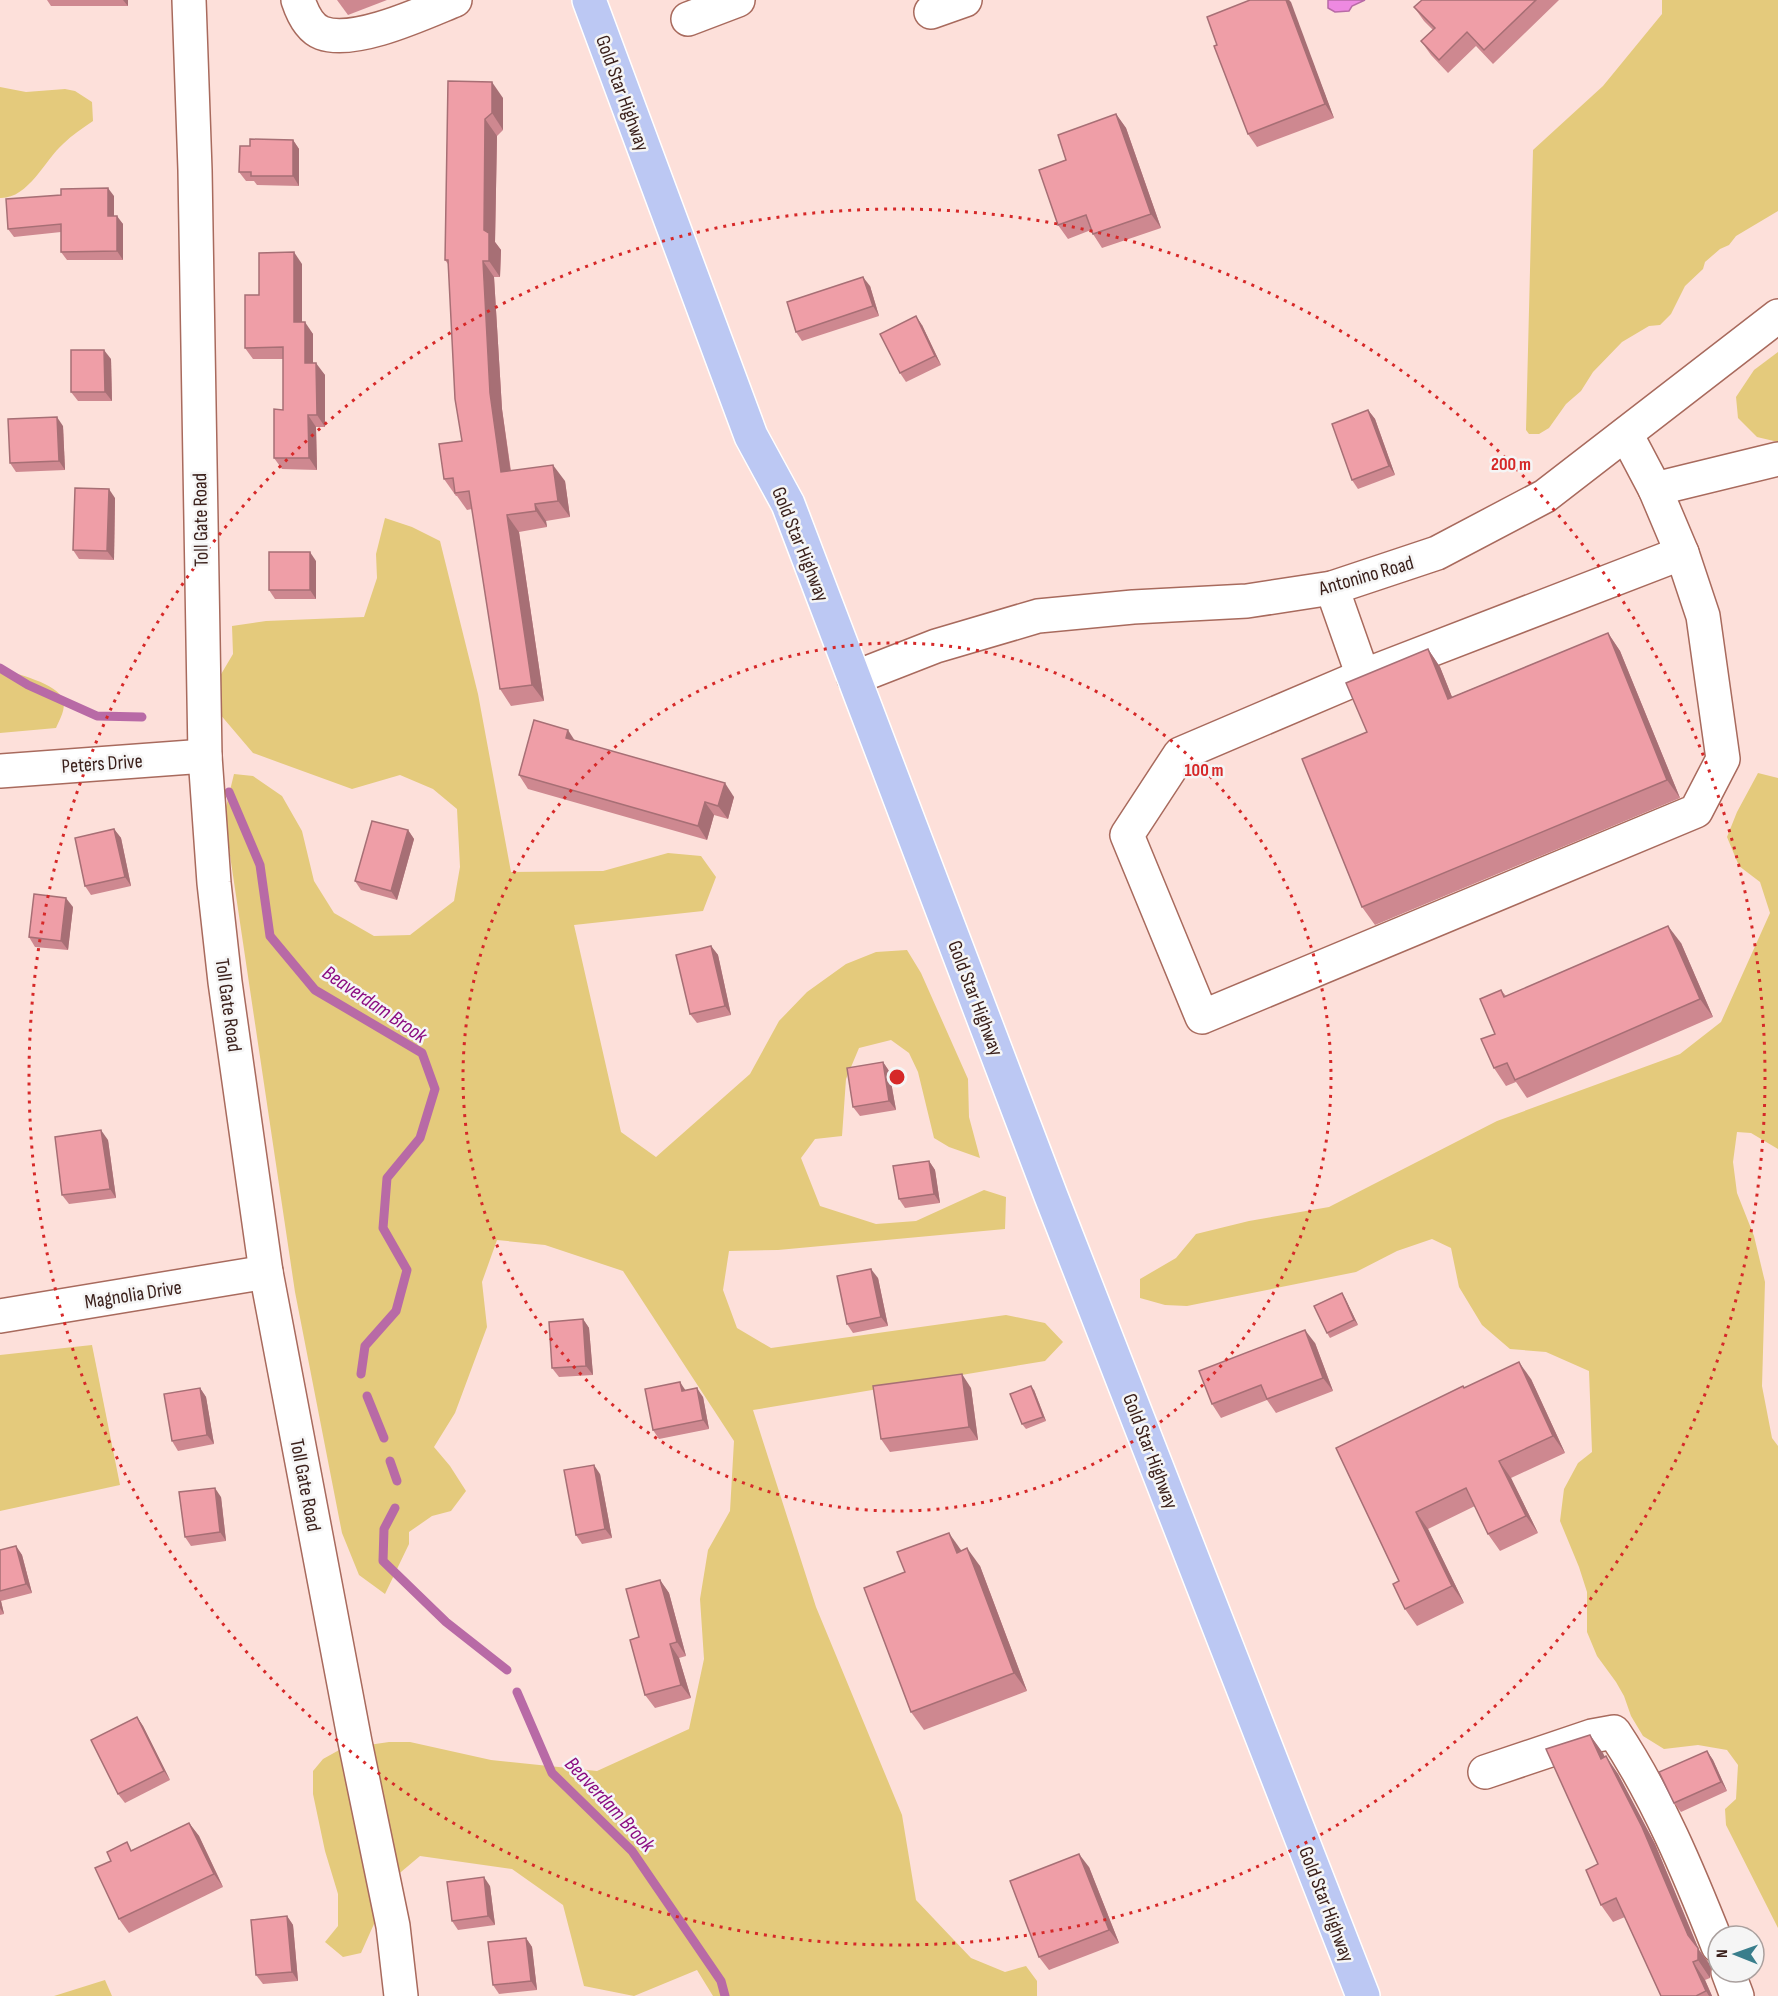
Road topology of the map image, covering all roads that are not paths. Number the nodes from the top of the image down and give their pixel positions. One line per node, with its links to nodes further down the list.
1 (189, 0): 17 (street, Toll Gate Road)
2 (456, 0): 6 (street)
3 (589, 0): 16 (main road, Gold Star Highway)
4 (738, 0): 8 (street)
5 (965, 0): 7 (street)
6 (300, 8)
7 (931, 12)
8 (688, 19)
9 (1778, 316): 10 (street, Antonino Road)
10 (1626, 434): 12 (street); 14 (street, Antonino Road)
11 (1778, 459): 12 (street)
12 (1655, 489): 13 (street)
13 (1682, 553): 15 (street); 15 (street)
14 (1332, 588): 15 (street); 16 (street, Antonino Road)
15 (1363, 676)
16 (854, 678): 24 (main road, Gold Star Highway)
17 (205, 756): 18 (street, Peters Drive); 19 (street, Toll Gate Road)
18 (0, 771)
19 (266, 1272): 20 (street, Magnolia Drive); 23 (street, Toll Gate Road)
20 (0, 1316)
21 (1485, 1772): 22 (street)
22 (1709, 1924)
23 (401, 1996)
24 (1363, 1996)

